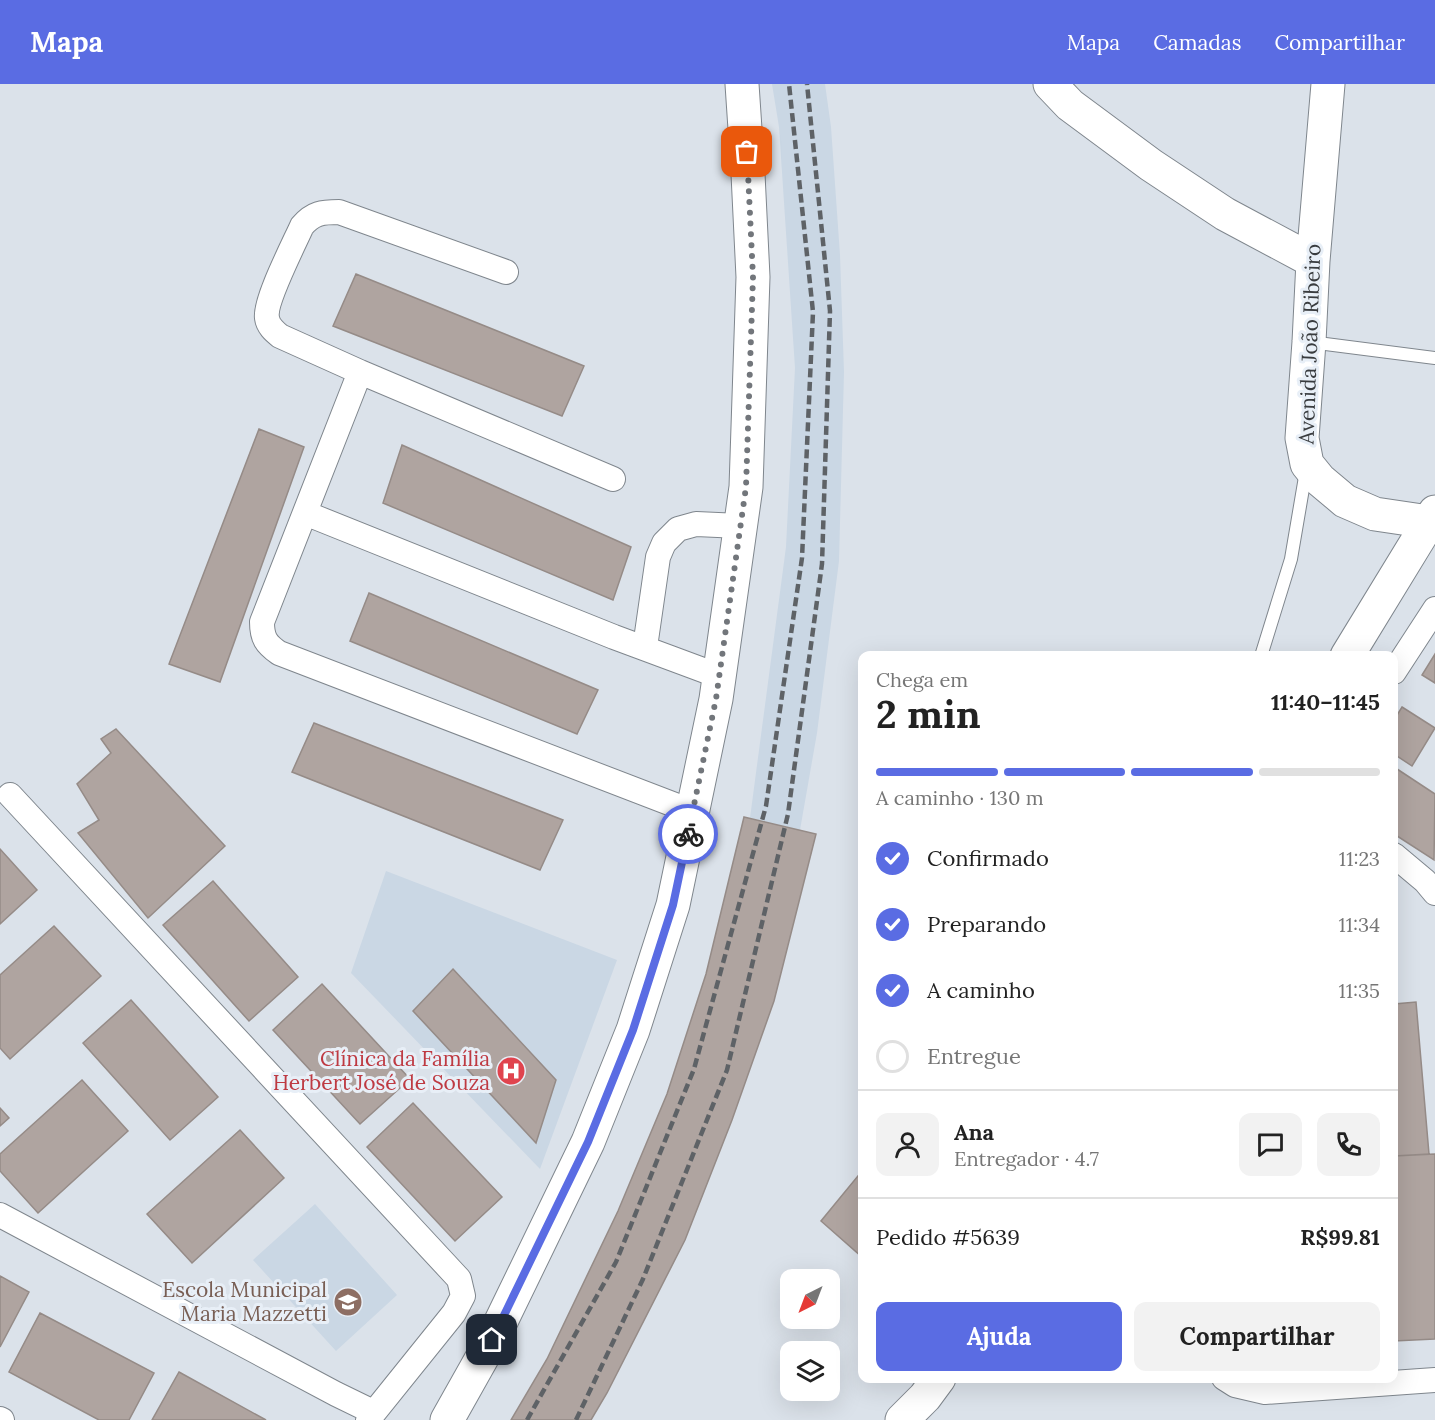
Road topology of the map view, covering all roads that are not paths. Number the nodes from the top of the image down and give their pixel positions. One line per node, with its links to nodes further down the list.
1 (742, 84): 13 (main road)
2 (1050, 84): 4 (main road)
3 (1328, 84): 4 (main road, Avenida João Ribeiro)
4 (1313, 261): 6 (main road, Avenida João Ribeiro)
5 (506, 272): 8 (street)
6 (1309, 342): 7 (lane); 9 (main road, Avenida João Ribeiro)
7 (1435, 358)
8 (360, 372): 10 (street); 11 (street)
9 (1307, 464): 12 (main road, Avenida João Ribeiro); 16 (lane)
10 (613, 479)
11 (305, 513): 15 (street); 21 (street)
12 (1432, 517): 17 (main road)
13 (740, 526): 15 (street); 19 (main road)
14 (1435, 609): 18 (street)
15 (645, 647): 19 (street)
16 (1263, 651)
17 (1350, 651)
18 (1398, 666)
19 (719, 676): 21 (main road)
20 (10, 795): 30 (street)
21 (693, 812): 31 (main road)
22 (1398, 858): 23 (street)
23 (1435, 893)
24 (0, 1215): 30 (street)
25 (1435, 1380): 29 (street)
26 (935, 1383): 32 (main road)
27 (1231, 1383): 28 (street)
28 (1392, 1383)
29 (1398, 1383)
30 (371, 1416)
31 (447, 1420)
32 (902, 1420)

